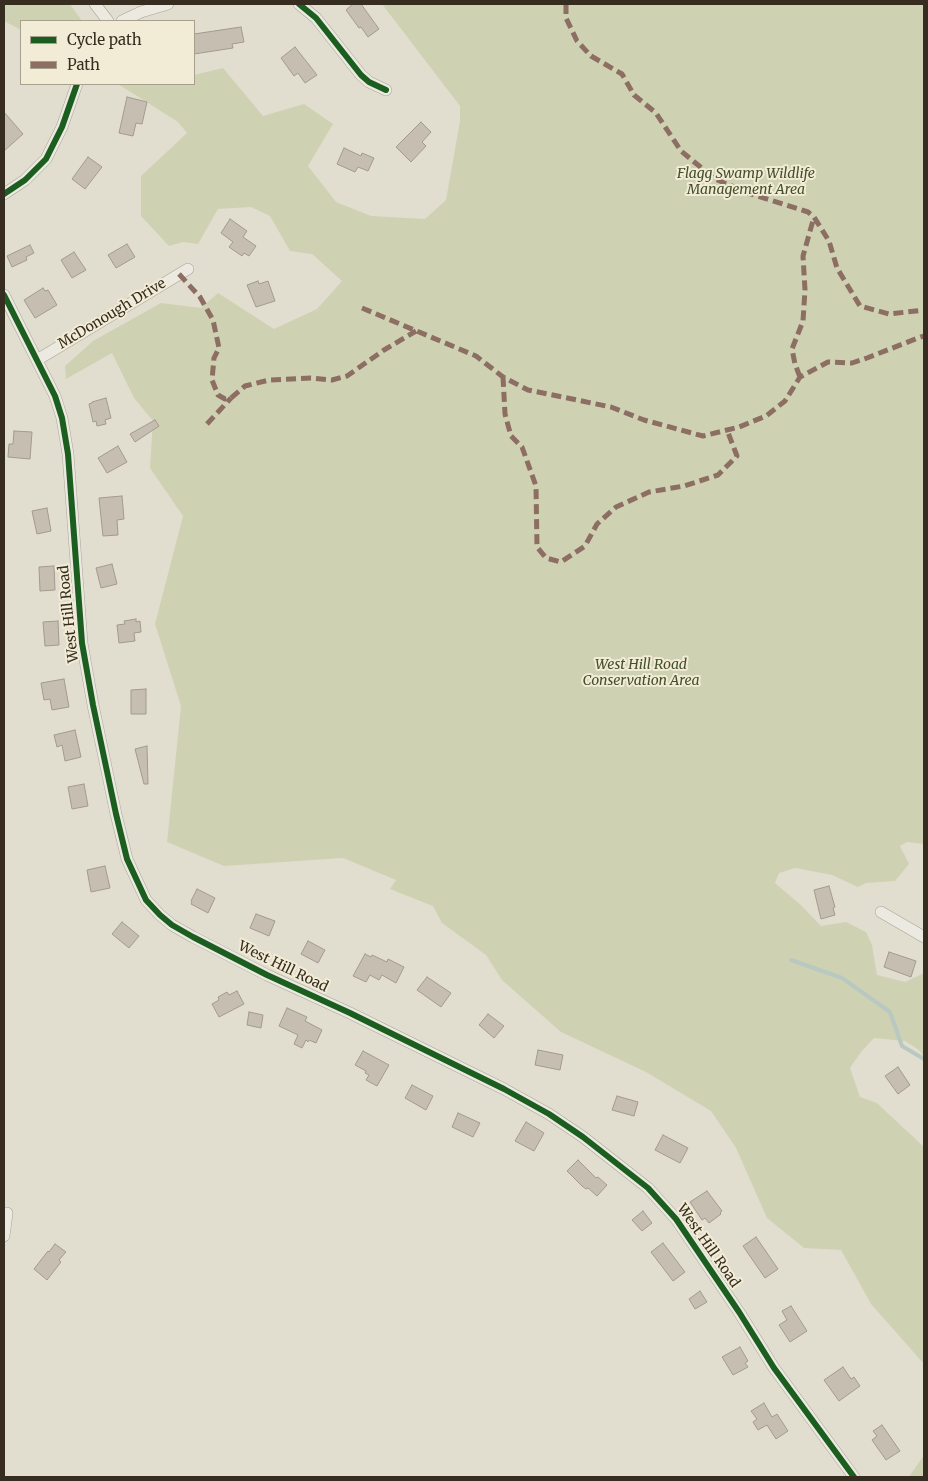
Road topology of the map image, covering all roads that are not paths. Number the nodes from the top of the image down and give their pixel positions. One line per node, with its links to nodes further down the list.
1 (95, 4): 4 (street)
2 (168, 4): 5 (street)
3 (299, 4): 7 (street)
4 (107, 20)
5 (124, 20)
6 (77, 85): 8 (street)
7 (386, 90)
8 (4, 194)
9 (188, 269): 11 (street, McDonough Drive)
10 (4, 295): 11 (street, West Hill Road)
11 (37, 360): 16 (street, West Hill Road)
12 (880, 912): 13 (street)
13 (924, 937)
14 (7, 1213): 15 (street)
15 (4, 1236)
16 (854, 1477)

